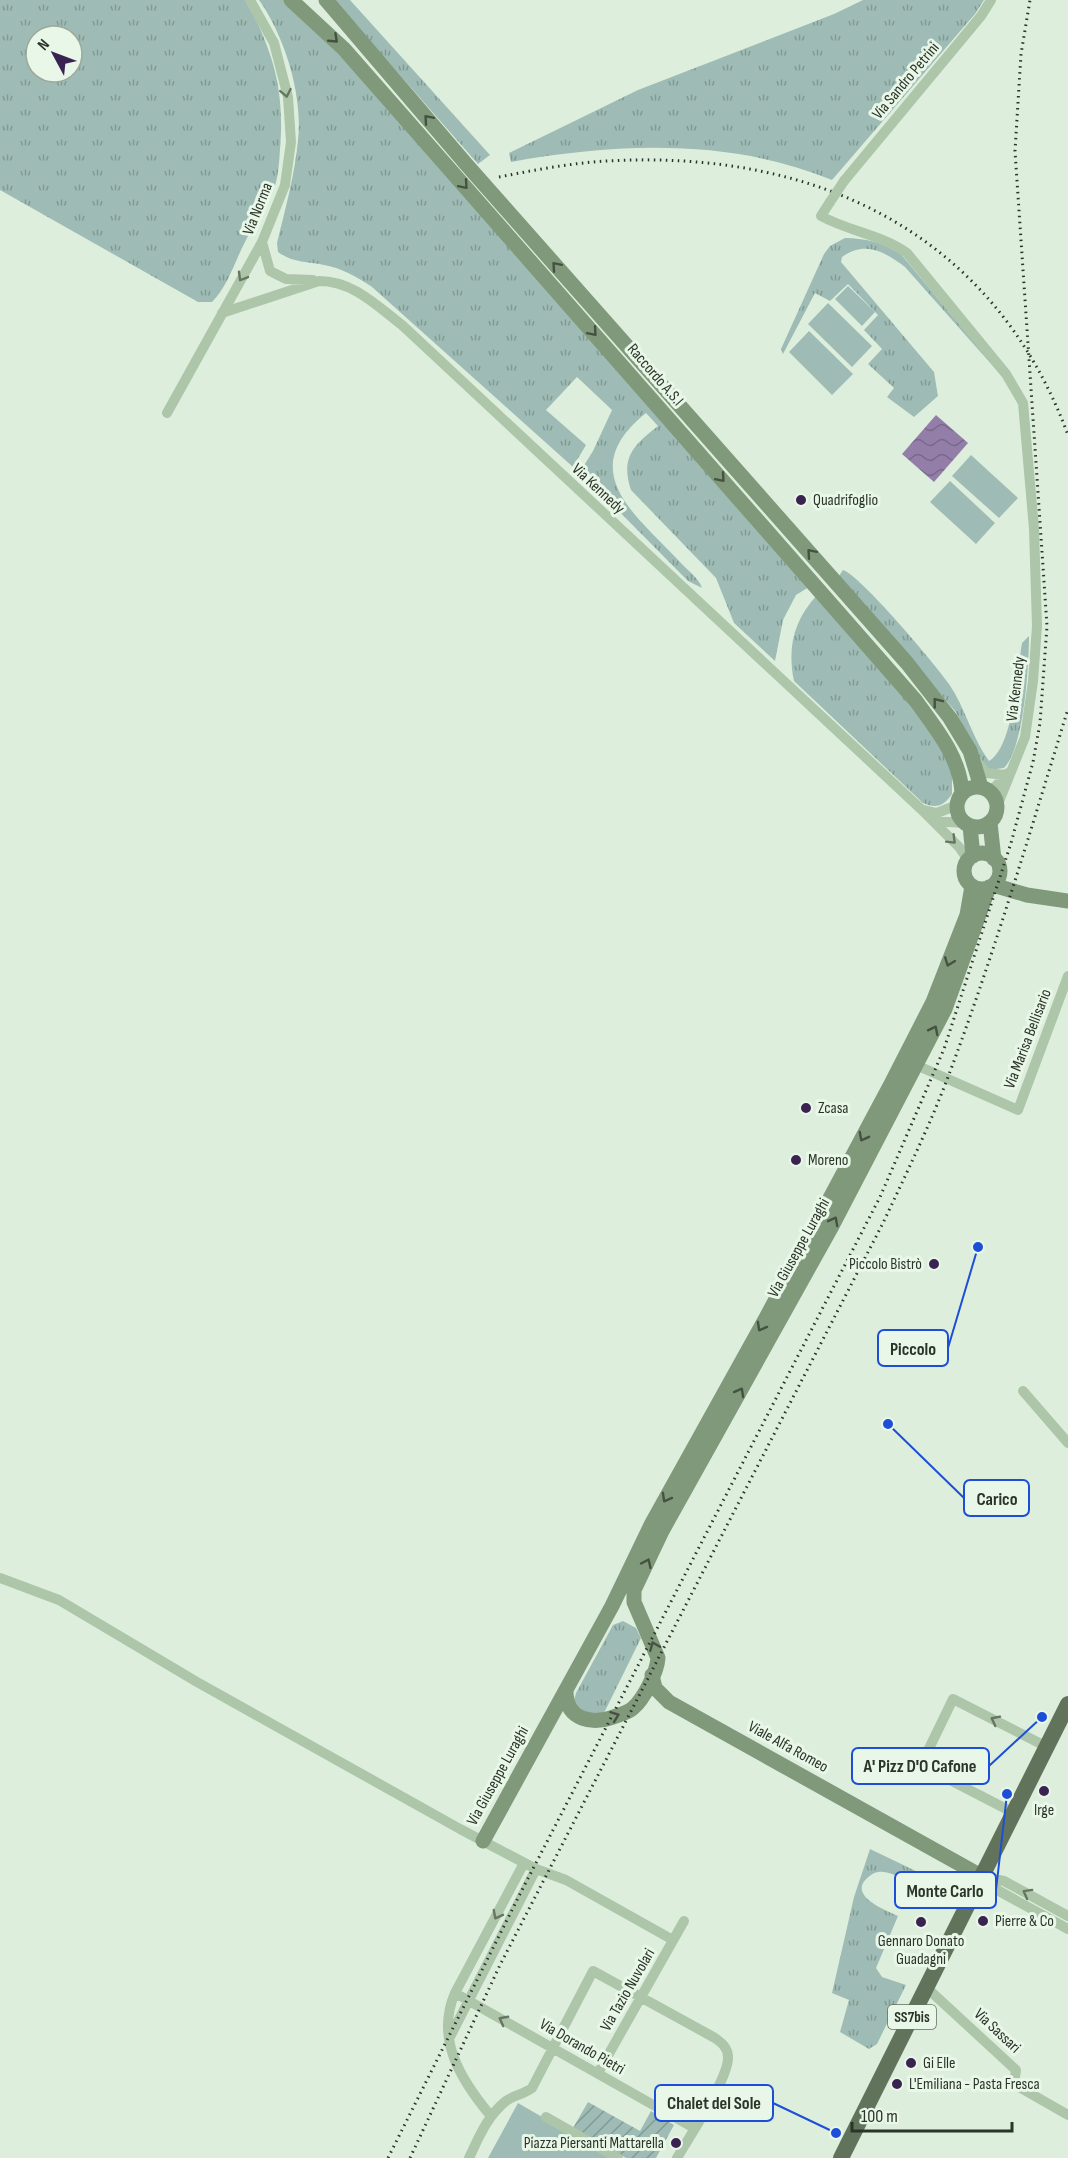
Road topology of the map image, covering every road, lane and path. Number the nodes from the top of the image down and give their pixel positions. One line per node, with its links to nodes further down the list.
1 (250, 0): 6 (street, Via Norma, one-way to 6)
2 (291, 0): 14 (street, Raccordo A.S.I, one-way to 14)
3 (326, 0): 10 (street, Raccordo A.S.I, one-way to 3)
4 (991, 0): 5 (street, Via Sandro Petrini)
5 (844, 181): 11 (street, Via Kennedy, bridge)
6 (262, 242): 7 (street); 8 (street, Via Norma, one-way to 8)
7 (319, 281): 8 (street, Via Kennedy); 16 (street, Via Kennedy)
8 (222, 313): 9 (street, Via Norma)
9 (167, 413)
10 (970, 751): 12 (street); 13 (street, Raccordo A.S.I)
11 (1015, 764): 12 (street, Via Kennedy); 15 (street, Via Kennedy)
12 (1006, 775): 13 (street, Via Kennedy)
13 (984, 788): 14 (street); 15 (street)
14 (960, 799): 16 (street); 19 (street)
15 (998, 804): 18 (street)
16 (921, 809): 17 (street, Via Kennedy)
17 (934, 821): 19 (street); 20 (street, Via Kennedy, one-way to 20)
18 (990, 823): 19 (street); 21 (street)
19 (967, 824): 20 (street)
20 (970, 858): 21 (street); 22 (street)
21 (997, 864): 23 (street); 24 (street)
22 (972, 886): 23 (street); 32 (street, Via Giuseppe Luraghi, one-way to 32)
23 (991, 886): 24 (street); 26 (street, Via Giuseppe Luraghi)
24 (1027, 895): 25 (street); 26 (street)
25 (1068, 901)
26 (980, 913): 28 (street, Via Giuseppe Luraghi, one-way to 26)
27 (1068, 976): 28 (street, Via Marisa Bellisario)
28 (916, 1065): 33 (street, Via Giuseppe Luraghi, one-way to 28)
29 (1023, 1391): 30 (street)
30 (1068, 1443)
31 (0, 1578): 43 (street)
32 (612, 1606): 33 (street); 35 (street, Via Giuseppe Luraghi)
33 (641, 1617): 34 (street, Via Giuseppe Luraghi, one-way to 33)
34 (652, 1675): 36 (street); 37 (street, Via Giuseppe Luraghi)
35 (566, 1691): 39 (street); 40 (street, Via Giuseppe Luraghi)
36 (669, 1702): 37 (street); 46 (street, Viale Alfa Romeo)
37 (637, 1703): 39 (street, Via Giuseppe Luraghi, one-way to 37)
38 (1068, 1704): 41 (main road, SS7bis)
39 (583, 1720): 40 (street, Via Giuseppe Luraghi)
40 (545, 1729): 43 (street, Via Giuseppe Luraghi)
41 (1047, 1747): 42 (main road, SS7bis); 42 (street, one-way to 42)
42 (1014, 1813): 46 (main road, SS7bis)
43 (483, 1841): 44 (street)
44 (524, 1863): 45 (street); 52 (street, one-way to 52)
45 (536, 1869): 50 (street); 54 (street)
46 (983, 1877): 47 (street, Viale Alfa Romeo, one-way to 46); 49 (street, Viale Alfa Romeo); 51 (main road, SS7bis)
47 (1068, 1916)
48 (684, 1921): 50 (street, Via Tazio Nuvolari)
49 (1068, 1929)
50 (673, 1940): 53 (street, Via Tazio Nuvolari)
51 (927, 1988): 59 (street, Via Sassari); 62 (main road, SS7bis)
52 (455, 1993): 54 (street, Via Dorando Pietri); 55 (street)
53 (640, 1997): 56 (street); 57 (street, Via Tazio Nuvolari); 61 (street)
54 (468, 2001): 55 (street); 56 (street, Via Dorando Pietri, one-way to 54)
55 (449, 2043): 58 (street)
56 (552, 2046): 57 (street, Via Dorando Pietri); 58 (street)
57 (598, 2073): 61 (street, Via Dorando Pietri)
58 (490, 2115): 63 (street)
59 (1068, 2115)
60 (546, 2117): 64 (street)
61 (694, 2128): 65 (street)
62 (847, 2155)
63 (469, 2158)
64 (618, 2158)
65 (676, 2158)

